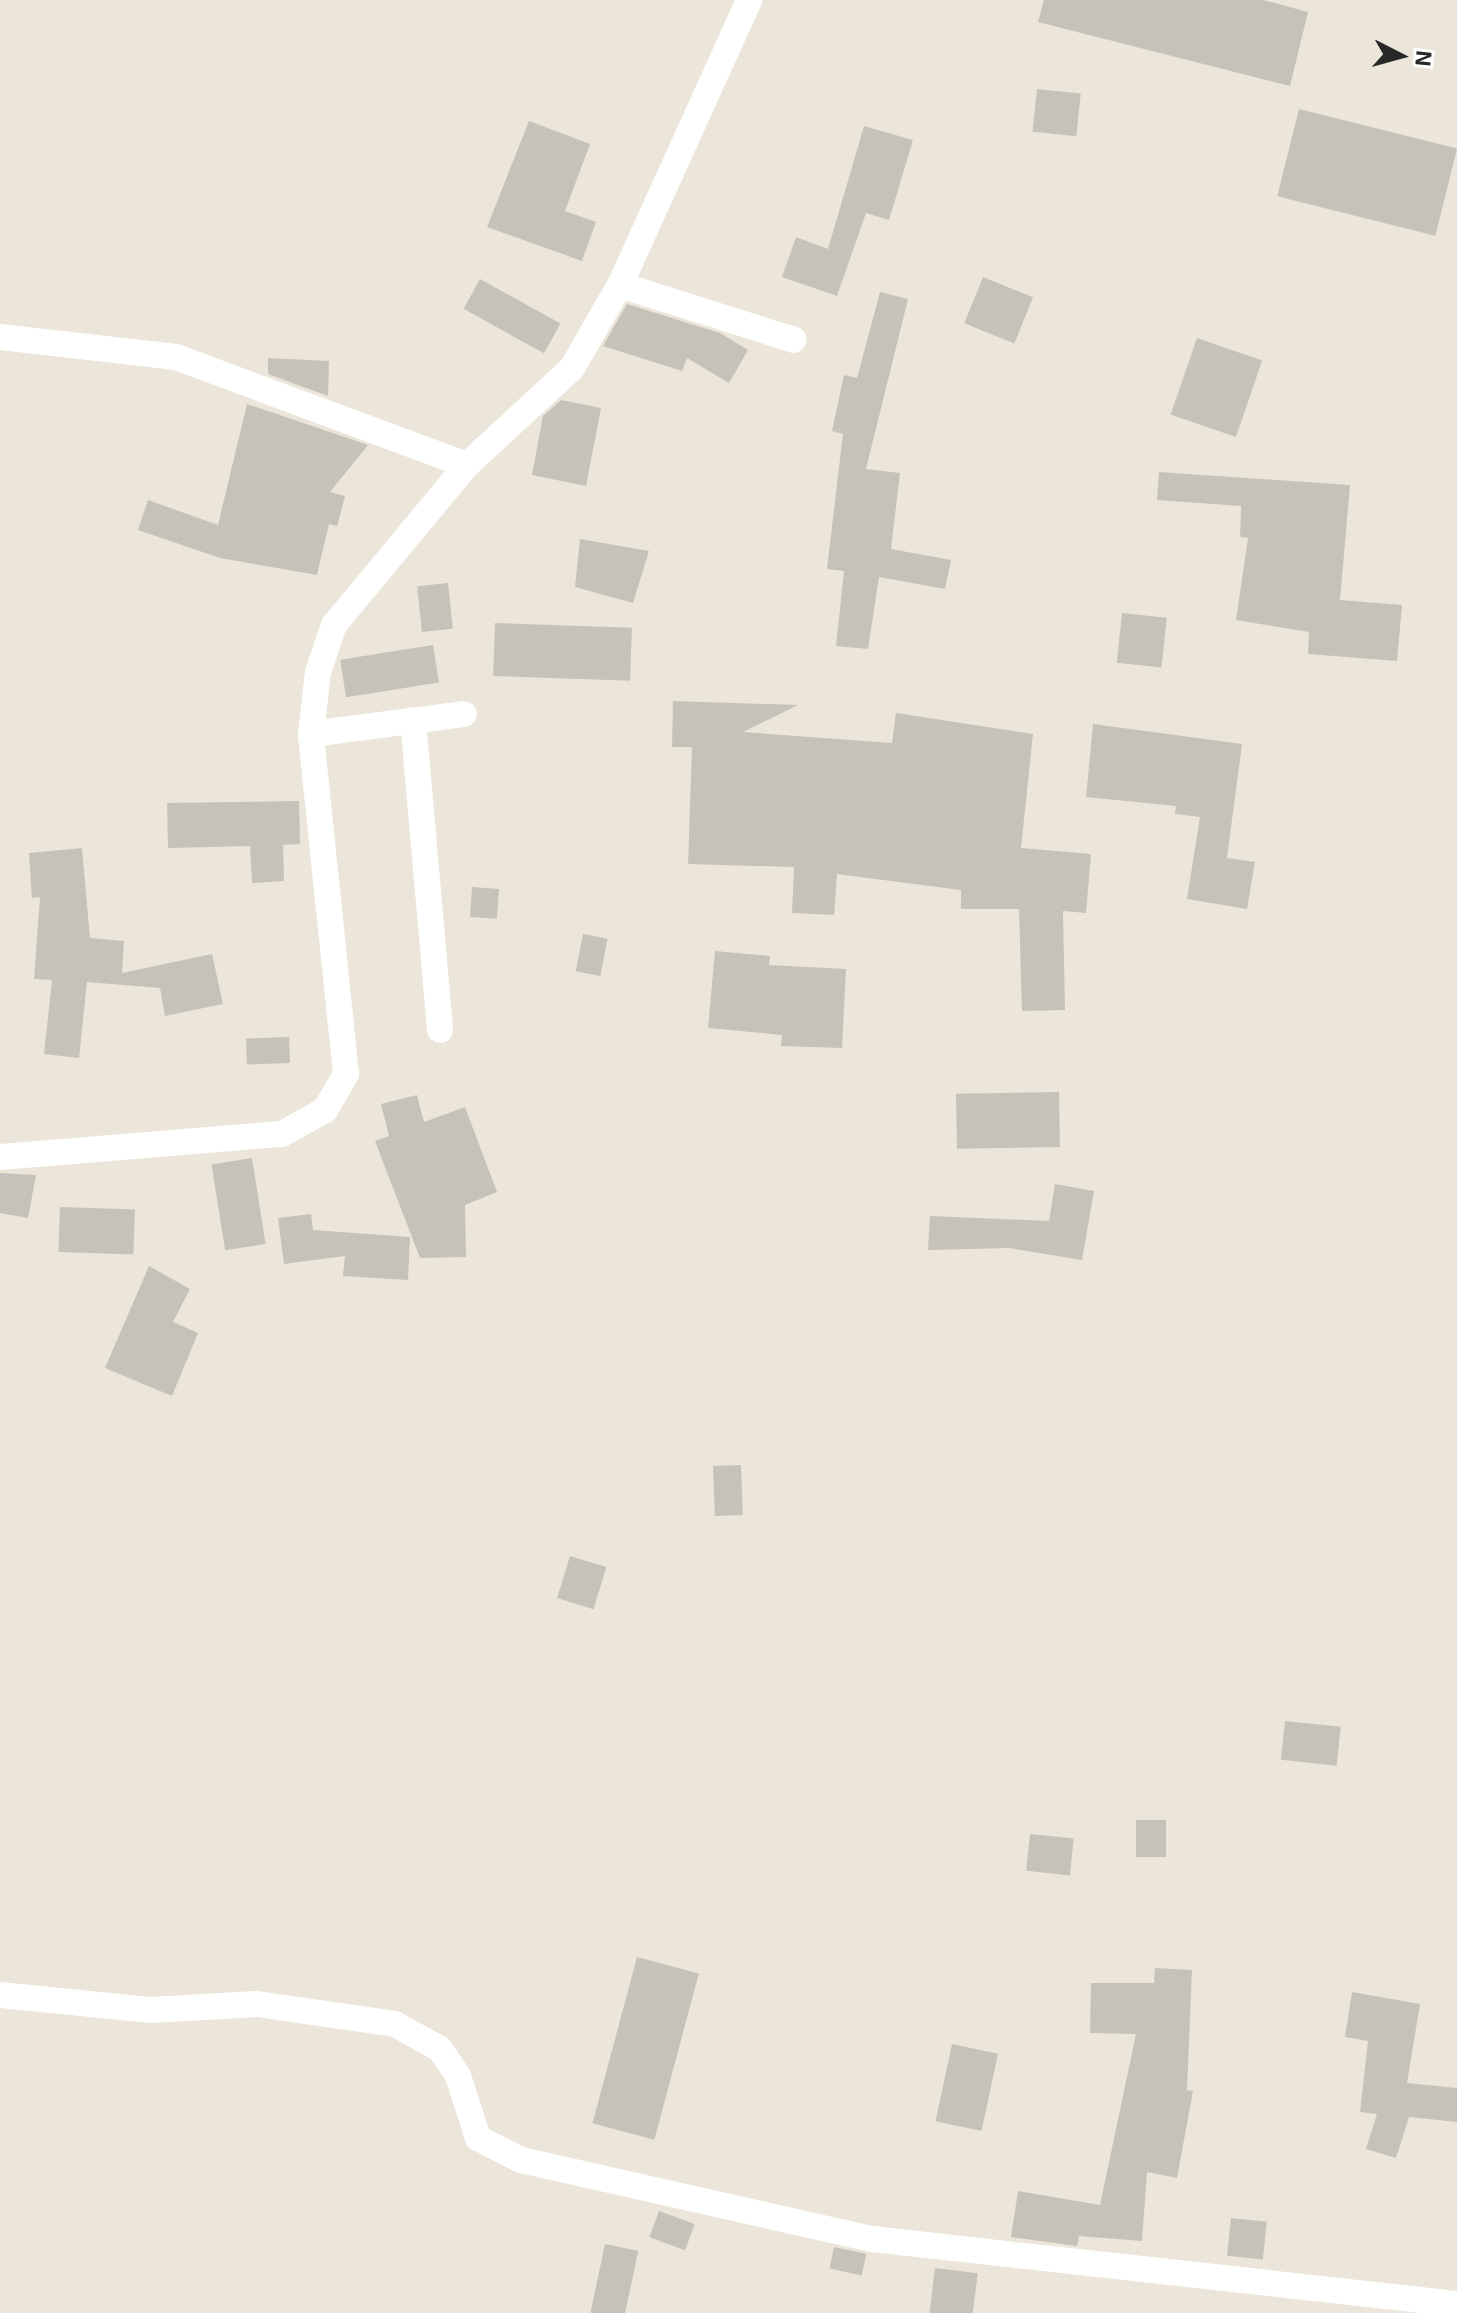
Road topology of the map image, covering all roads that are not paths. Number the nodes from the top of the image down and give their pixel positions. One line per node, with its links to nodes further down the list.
1 (749, 0): 2 (street)
2 (620, 285): 4 (street); 5 (street)
3 (0, 337): 5 (street)
4 (794, 340)
5 (467, 465): 8 (street)
6 (464, 714): 7 (street)
7 (413, 720): 8 (street); 9 (street)
8 (311, 734): 10 (street)
9 (440, 1030)
10 (0, 1157)
11 (0, 1995): 12 (street)
12 (1457, 2304)

